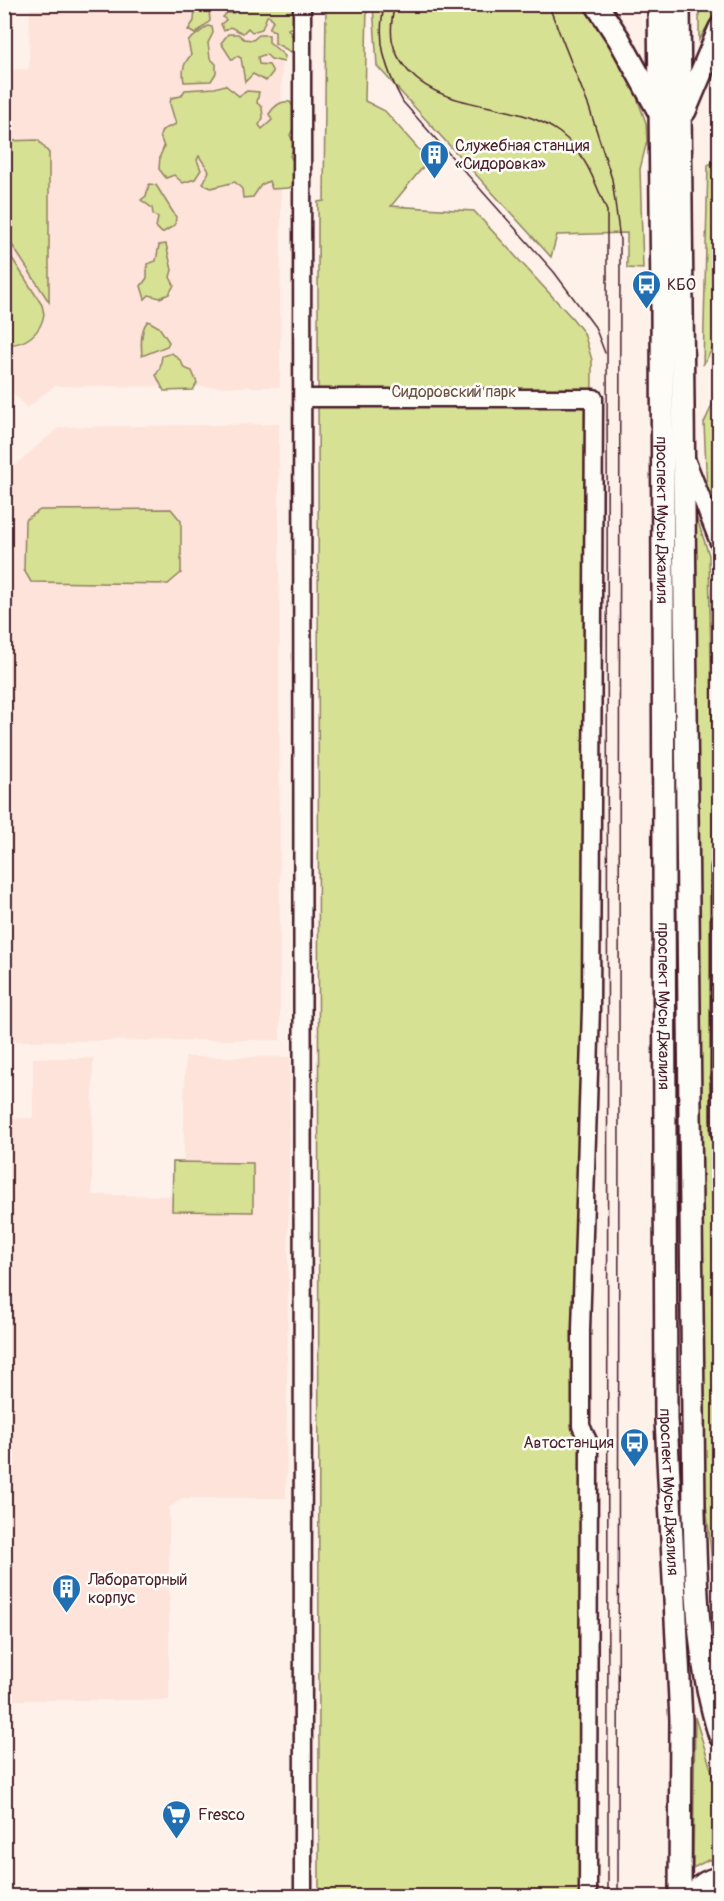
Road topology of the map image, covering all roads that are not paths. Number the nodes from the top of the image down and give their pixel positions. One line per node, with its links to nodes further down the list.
1 (303, 4): 7 (street)
2 (596, 4): 6 (main road)
3 (659, 4): 6 (main road)
4 (679, 4): 6 (main road)
5 (720, 28): 6 (main road)
6 (671, 118): 8 (main road, проспект Мусы Джалиля); 18 (main road, проспект Мусы Джалиля)
7 (303, 398): 16 (street); 17 (street)
8 (684, 454): 9 (street); 13 (main road, проспект Мусы Джалиля)
9 (720, 545)
10 (720, 867): 11 (street)
11 (720, 1133)
12 (720, 1658): 13 (street)
13 (712, 1712): 14 (main road, проспект Мусы Джалиля)
14 (720, 1736)
15 (720, 1878): 19 (main road)
16 (303, 1896)
17 (588, 1896)
18 (680, 1896)
19 (693, 1896)

